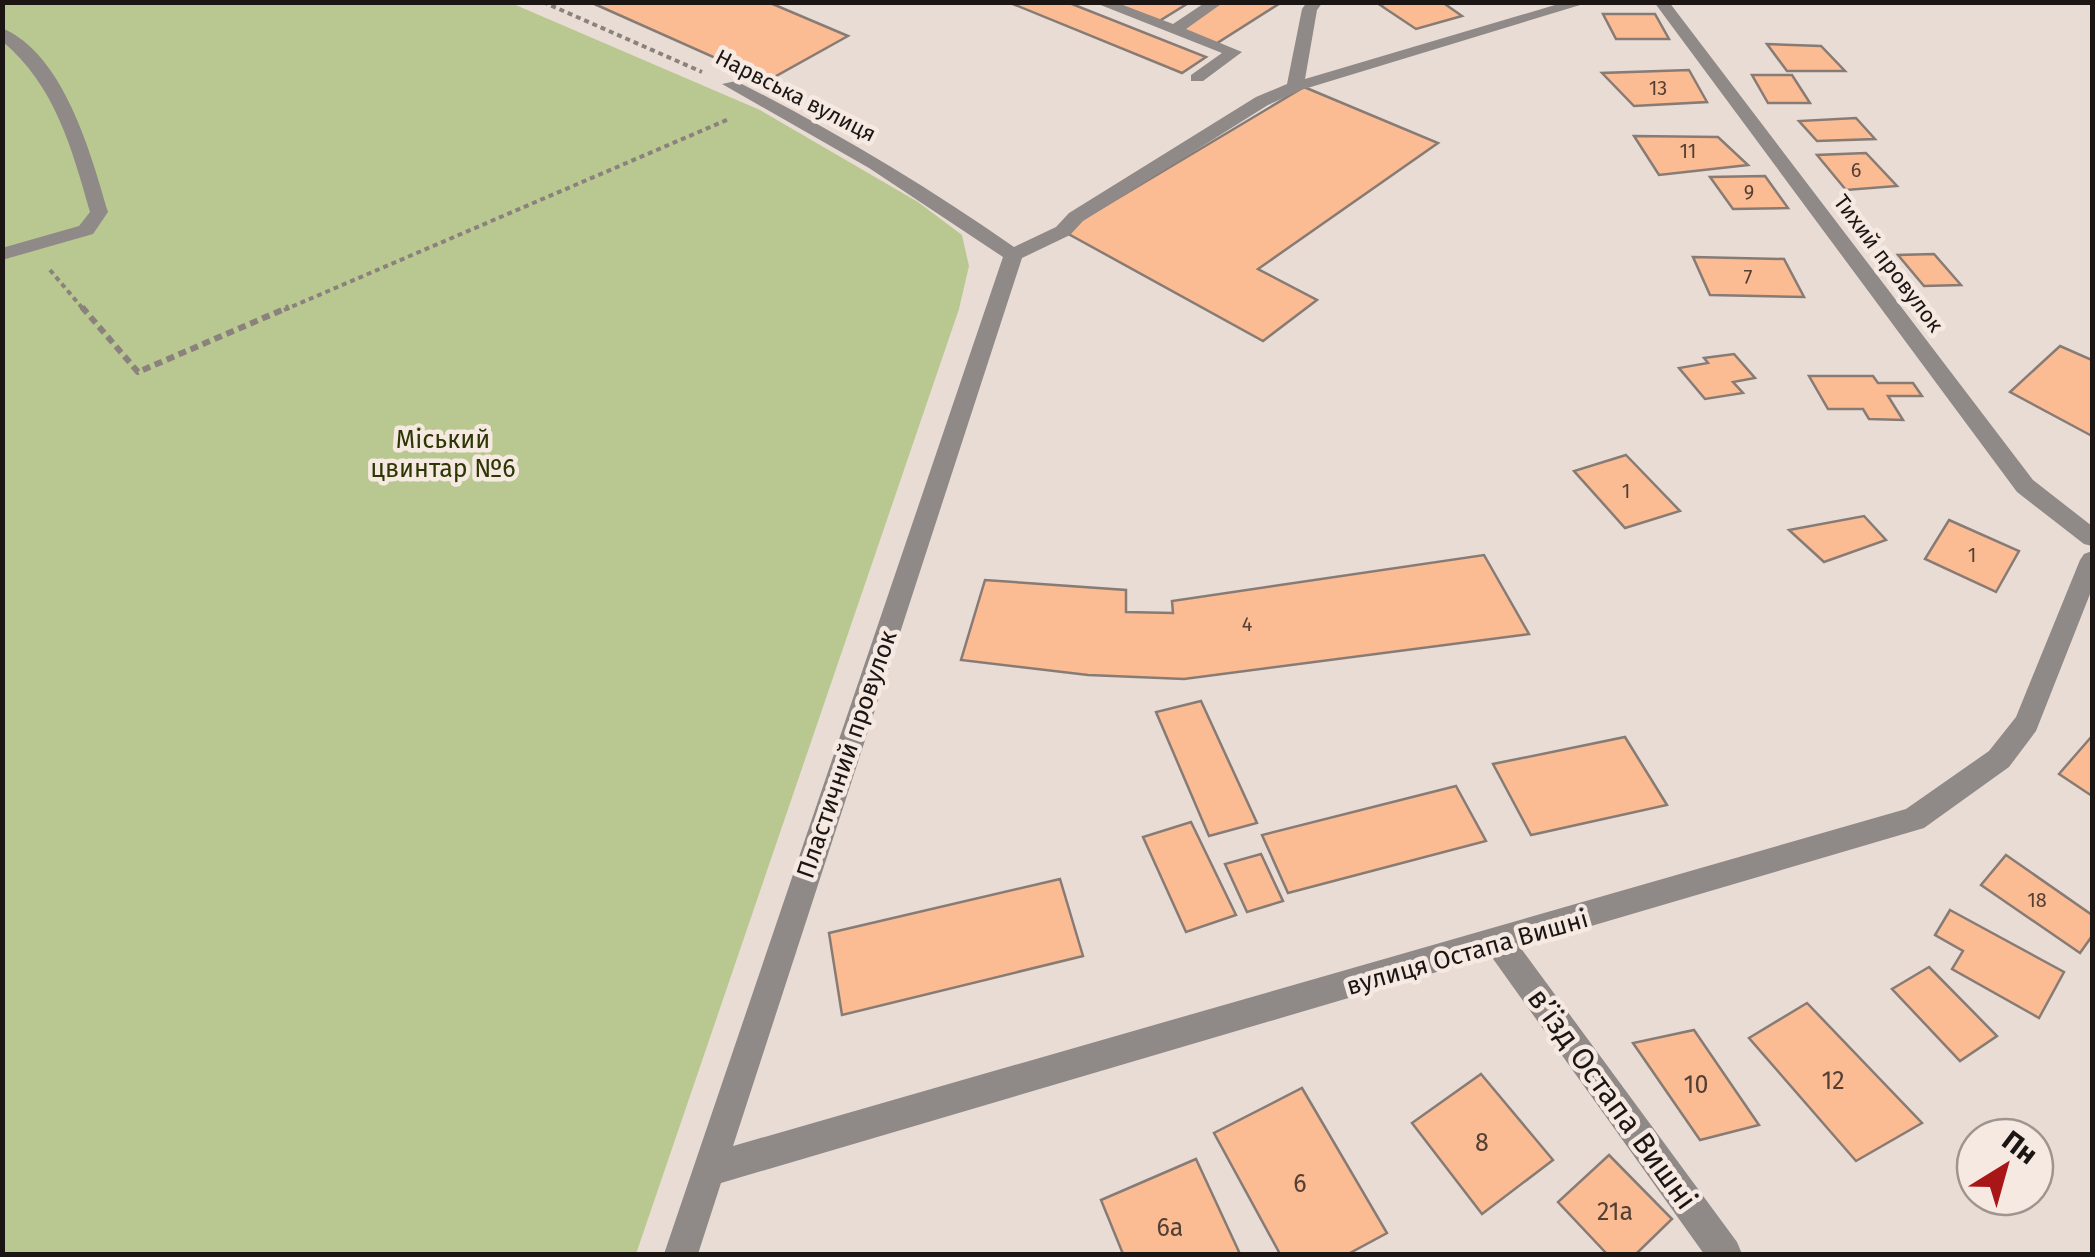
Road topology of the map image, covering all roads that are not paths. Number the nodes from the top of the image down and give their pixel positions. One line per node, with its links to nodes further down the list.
1 (1100, 2): 6 (street)
2 (1217, 2): 6 (street)
3 (1316, 2): 10 (street)
4 (1583, 2): 10 (street)
5 (1661, 2): 13 (street, Тихий провулок)
6 (1174, 30): 8 (street)
7 (2, 33): 11 (street)
8 (1197, 78)
9 (730, 84): 12 (street, Нарвська вулиця)
10 (1295, 86): 12 (street)
11 (2, 254)
12 (1014, 255): 16 (street, Пластичний провулок)
13 (2092, 538)
14 (2092, 560): 15 (street, вулиця Остапа Вишні)
15 (1499, 943): 16 (street, вулиця Остапа Вишні); 18 (street, в’їзд Остапа Вишні)
16 (706, 1171): 17 (street, Пластичний провулок)
17 (680, 1254)
18 (1725, 1254)

